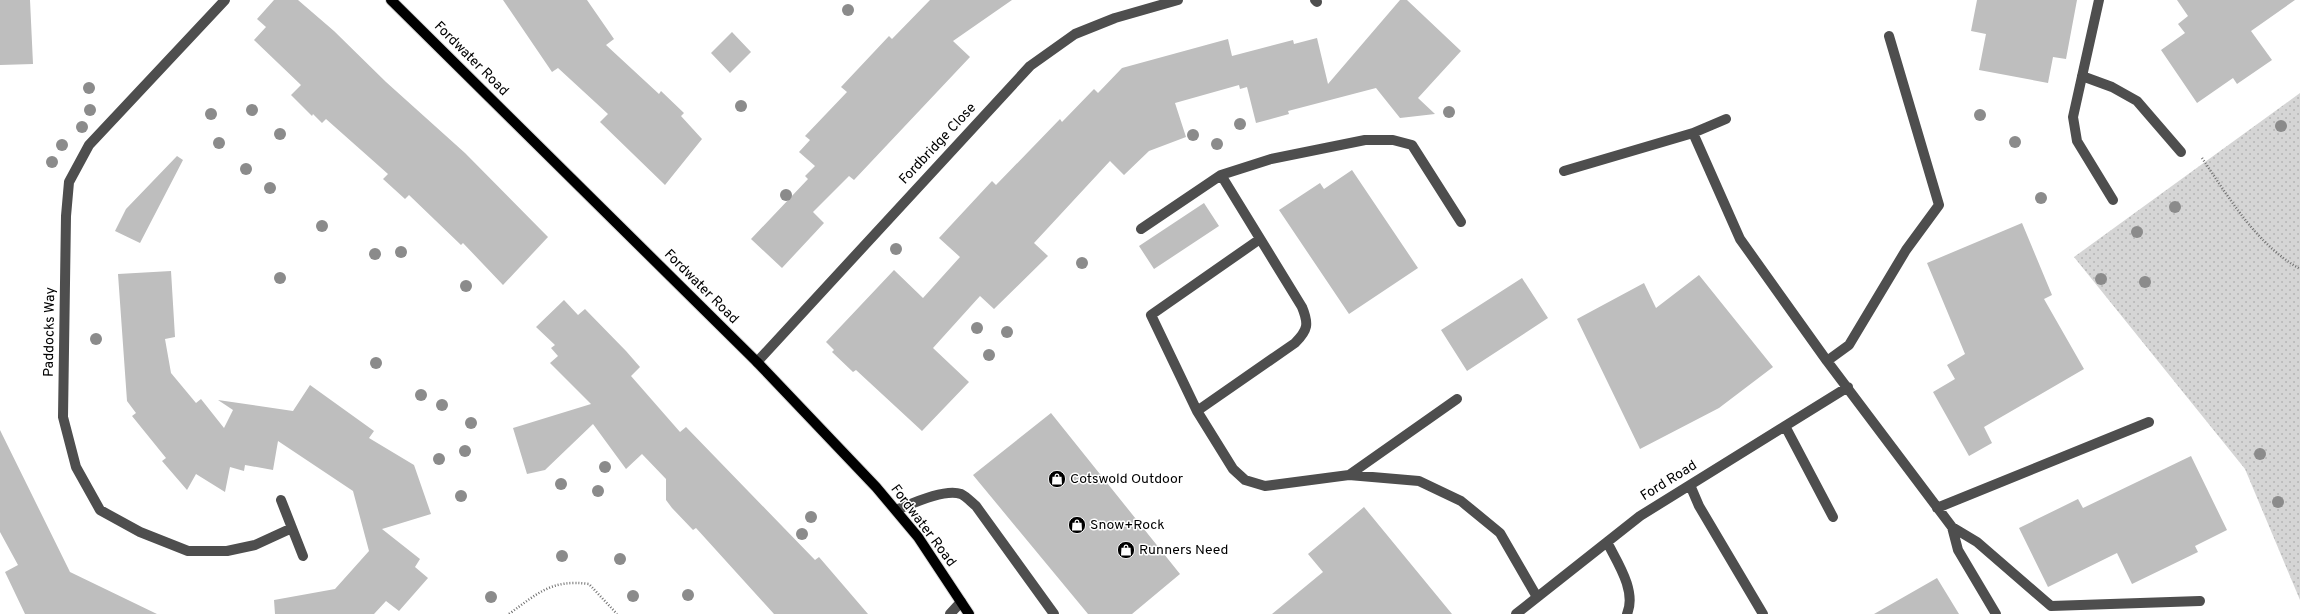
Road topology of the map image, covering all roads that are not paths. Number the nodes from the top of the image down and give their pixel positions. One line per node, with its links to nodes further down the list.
1 (225, 0): 29 (street, Paddocks Way)
2 (391, 0): 17 (main road, Fordwater Road)
3 (1178, 0): 17 (street, Fordbridge Close)
4 (2099, 0): 6 (street)
5 (1889, 36): 16 (street)
6 (2082, 76): 9 (street); 12 (street)
7 (1726, 119): 8 (street)
8 (1692, 133): 10 (street); 16 (street)
9 (2181, 152)
10 (1564, 171)
11 (1221, 175): 13 (street); 14 (street); 15 (street)
12 (2113, 200)
13 (1460, 222)
14 (1141, 229)
15 (1260, 239): 20 (street); 20 (street)
16 (1827, 360): 18 (street)
17 (757, 362): 27 (main road, Fordwater Road)
18 (1848, 387): 22 (street, Ford Road); 26 (street)
19 (1457, 399): 23 (street)
20 (1197, 411): 23 (street)
21 (2149, 422): 26 (street)
22 (1786, 426): 24 (street, Ford Road); 28 (street)
23 (1349, 475): 33 (street)
24 (1690, 485): 31 (street, Ford Road); 41 (street)
25 (281, 500): 29 (street)
26 (1937, 508): 30 (street)
27 (896, 510): 34 (main road, Fordwater Road); 38 (street)
28 (1833, 517)
29 (292, 528): 32 (street)
30 (1952, 528): 35 (street); 42 (street)
31 (1607, 542): 33 (street, Ford Road); 40 (street)
32 (303, 556)
33 (1538, 597): 39 (street, Ford Road)
34 (961, 602): 36 (street); 37 (main road, Fordwater Road)
35 (2200, 602)
36 (950, 614)
37 (969, 614)
38 (1054, 614)
39 (1516, 614)
40 (1627, 614)
41 (1762, 614)
42 (1996, 614)

